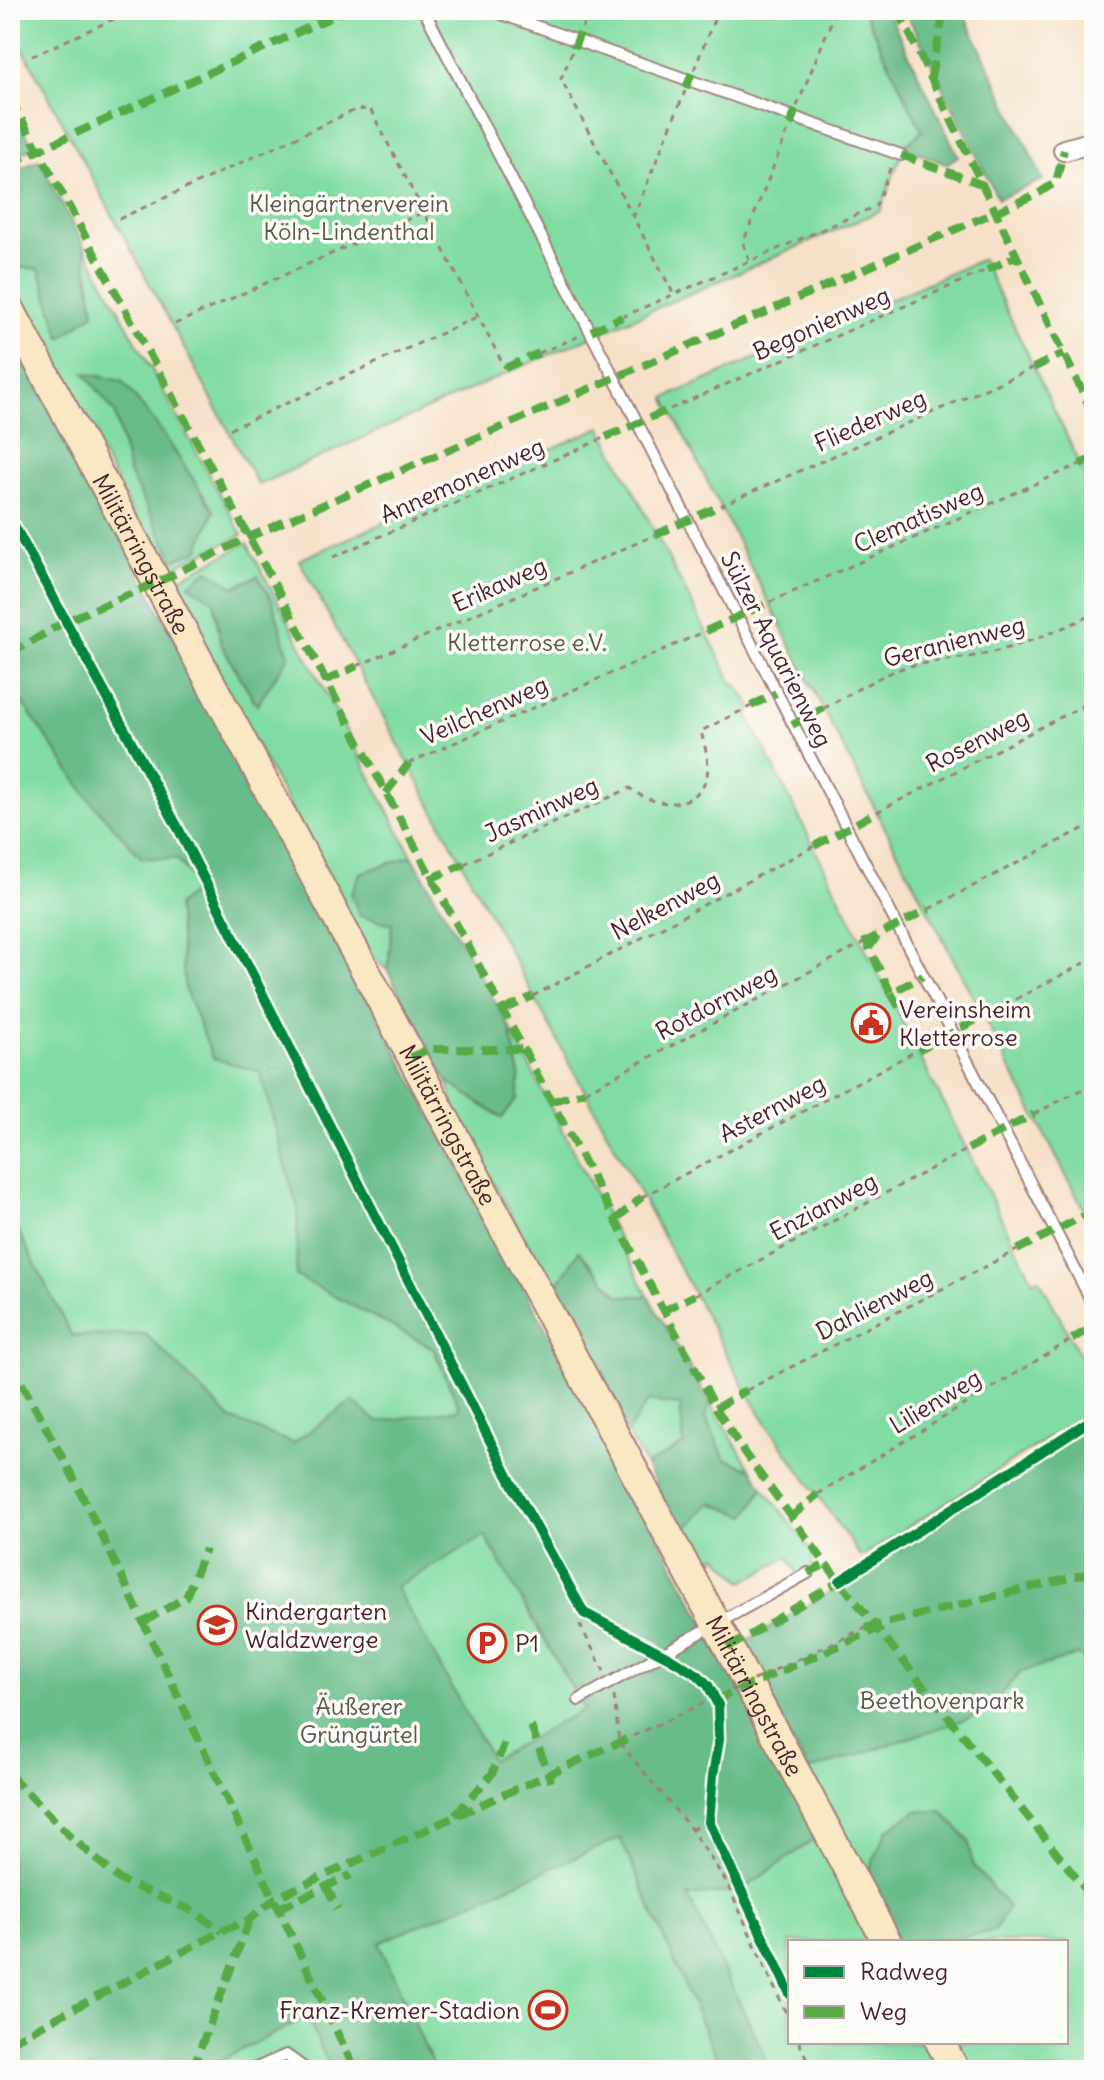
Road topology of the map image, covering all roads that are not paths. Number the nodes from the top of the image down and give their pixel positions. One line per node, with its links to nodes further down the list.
1 (424, 10): 7 (lane, Sülzer Aquarienweg)
2 (490, 10): 5 (lane)
3 (1094, 142): 4 (street)
4 (1064, 150)
5 (897, 158)
6 (10, 309): 9 (main road, Militärringstraße)
7 (1094, 1306)
8 (808, 1573): 9 (lane)
9 (716, 1624): 10 (lane); 11 (main road, Militärringstraße)
10 (579, 1700)
11 (886, 1940)
12 (941, 2044): 15 (main road)
13 (252, 2070): 14 (lane)
14 (307, 2070)
15 (955, 2070)

